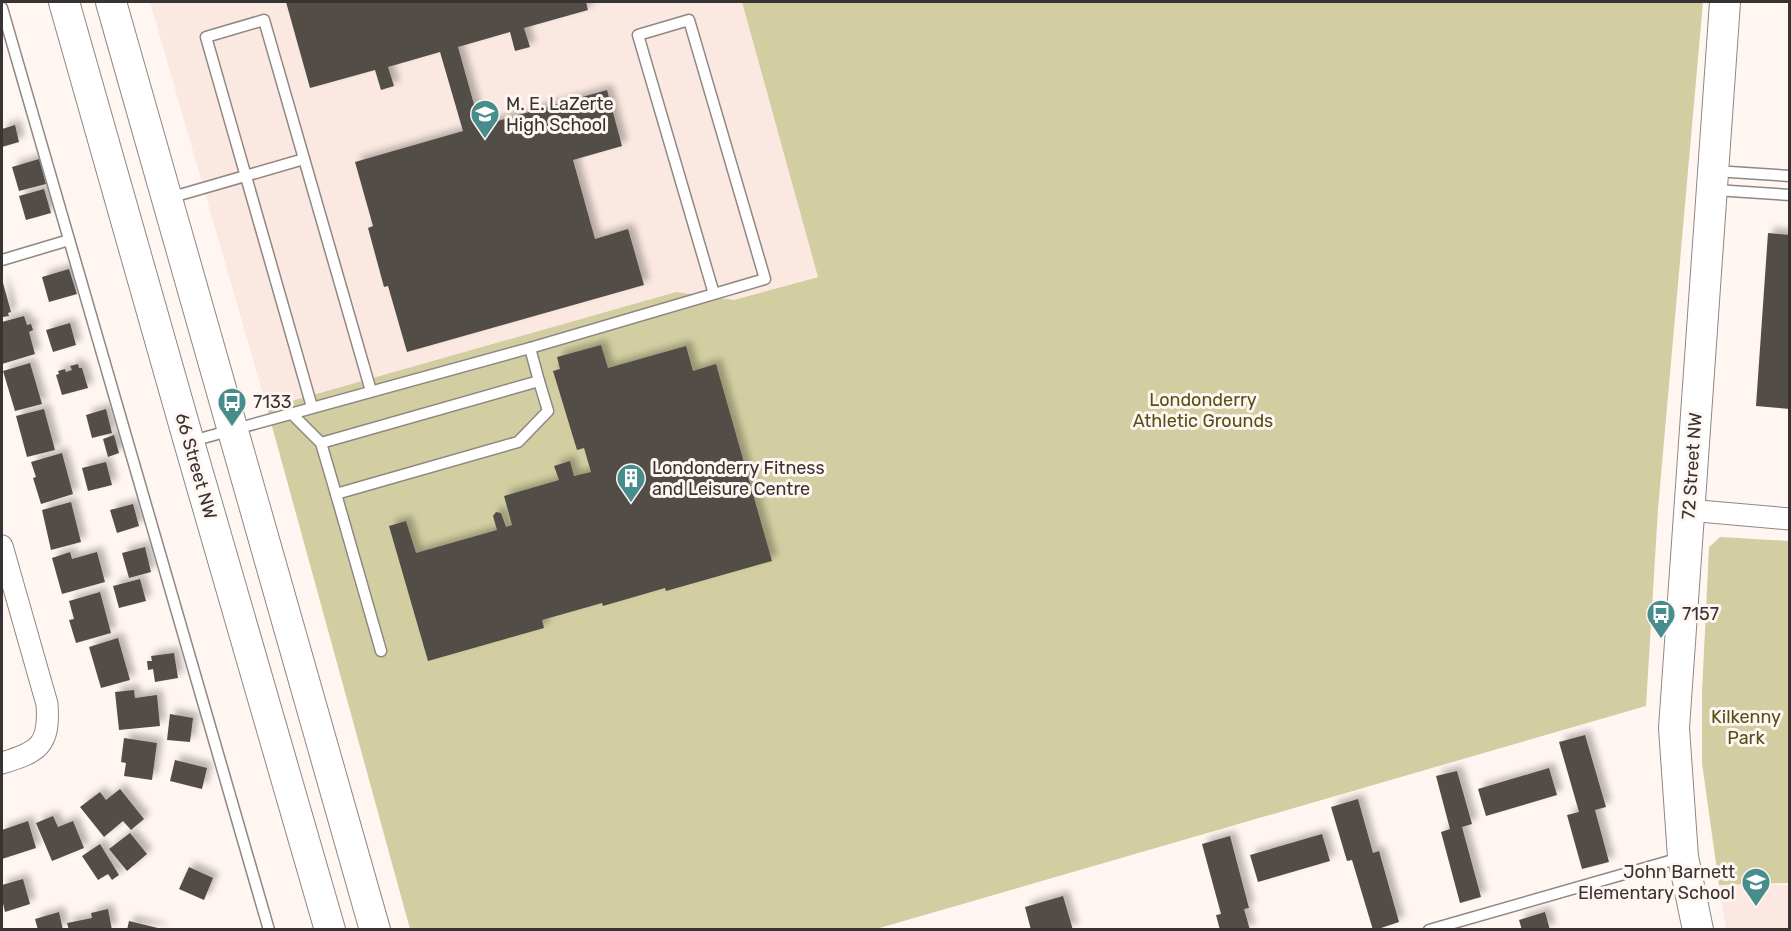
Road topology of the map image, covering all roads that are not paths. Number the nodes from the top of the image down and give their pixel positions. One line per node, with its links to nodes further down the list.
1 (64, 2): 20 (main road, 66 Street NW)
2 (111, 2): 10 (main road)
3 (1725, 2): 8 (main road, 72 Street NW)
4 (2, 8): 11 (lane)
5 (304, 159): 6 (lane); 6 (lane); 16 (lane)
6 (246, 176): 10 (lane); 17 (lane)
7 (1790, 176): 8 (lane)
8 (1712, 180): 9 (lane); 23 (main road, 72 Street NW)
9 (1790, 195)
10 (167, 198): 19 (main road)
11 (69, 240): 12 (lane); 29 (lane)
12 (2, 260)
13 (714, 294): 13 (lane); 14 (lane)
14 (530, 348): 15 (lane); 16 (lane)
15 (539, 381): 21 (lane); 22 (lane)
16 (371, 391): 17 (lane)
17 (312, 407): 18 (lane)
18 (291, 413): 19 (lane); 21 (lane)
19 (232, 429): 20 (lane); 31 (main road)
20 (189, 442): 30 (main road, 66 Street NW)
21 (321, 443): 22 (lane)
22 (336, 494): 26 (lane)
23 (1688, 510): 24 (street); 28 (main road, 72 Street NW)
24 (1790, 519)
25 (2, 546): 27 (street)
26 (381, 651)
27 (2, 763)
28 (1683, 857): 32 (lane); 33 (main road, 72 Street NW)
29 (269, 930)
30 (330, 930)
31 (375, 930)
32 (1429, 930)
33 (1698, 930)

